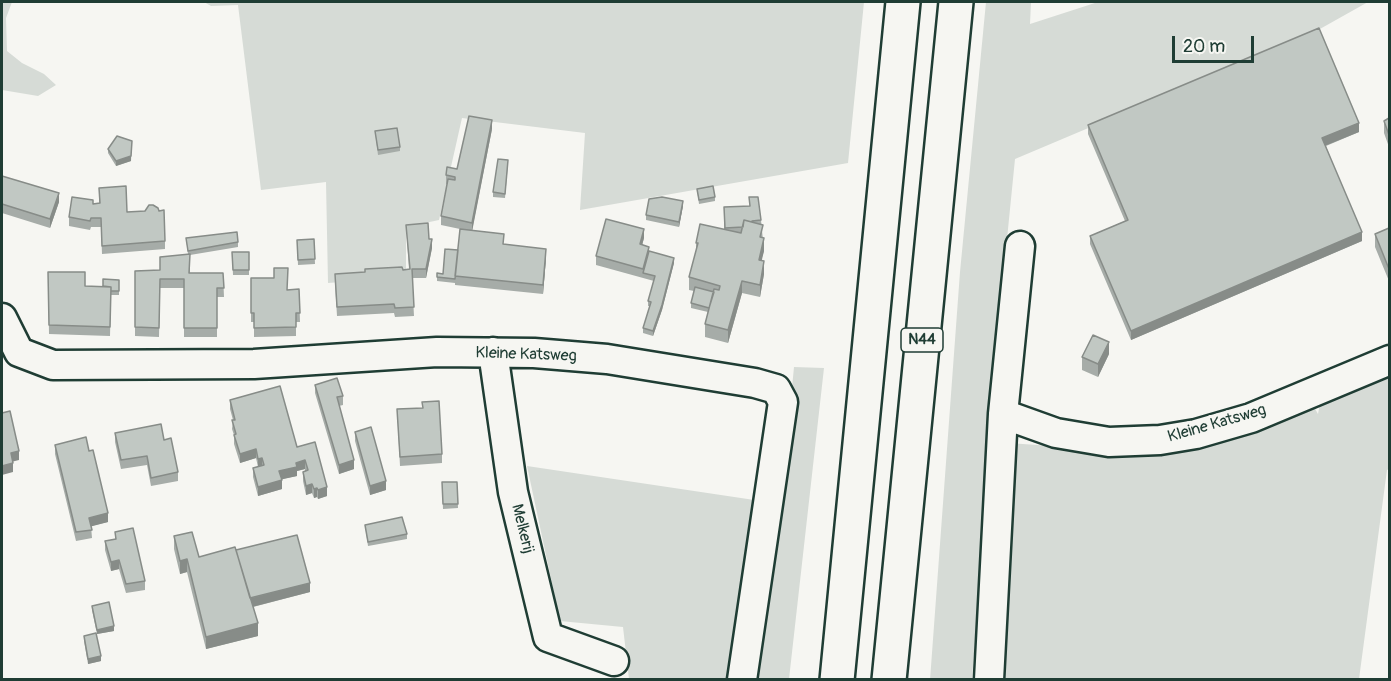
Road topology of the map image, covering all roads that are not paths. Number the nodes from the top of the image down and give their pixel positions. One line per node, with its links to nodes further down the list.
1 (903, 2): 10 (highway)
2 (956, 2): 11 (highway, N44)
3 (1020, 246): 7 (street)
4 (2, 318): 5 (street, Kleine Katsweg)
5 (493, 352): 8 (street, Melkerij); 9 (street, Kleine Katsweg)
6 (1389, 360): 7 (street, Kleine Katsweg)
7 (1003, 414): 12 (street)
8 (614, 661)
9 (742, 680)
10 (837, 680)
11 (889, 680)
12 (989, 680)

